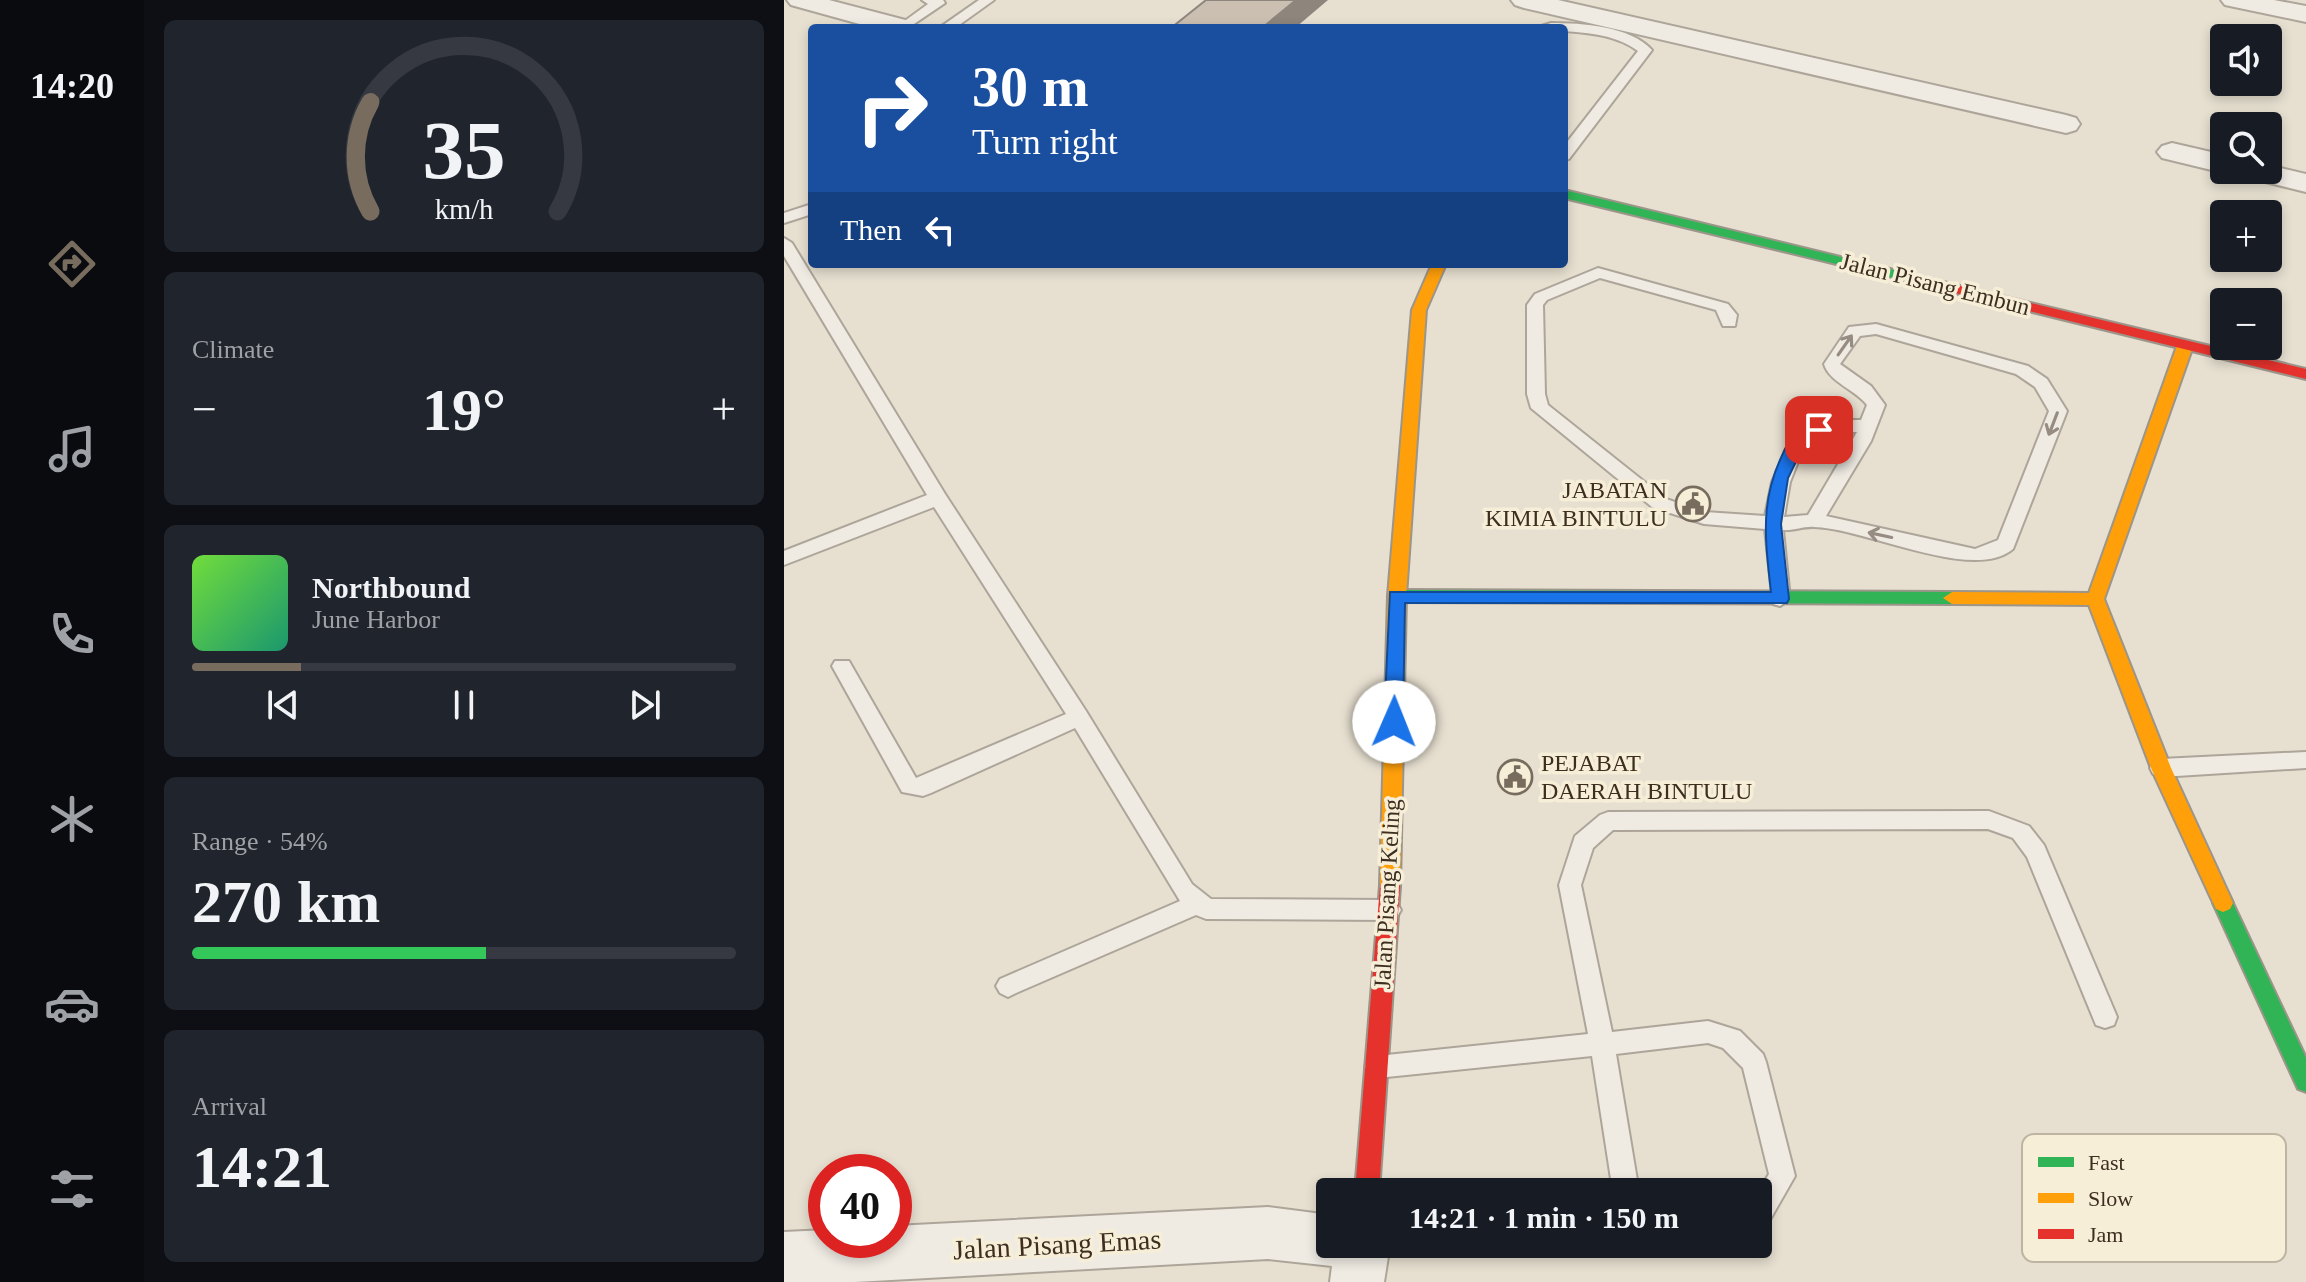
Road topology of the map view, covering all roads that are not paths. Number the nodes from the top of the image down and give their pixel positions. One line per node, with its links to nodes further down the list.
1 (800, 0): 7 (street)
2 (988, 0): 9 (lane)
3 (1524, 0): 11 (street)
4 (2234, 0): 6 (street)
5 (937, 1): 8 (lane)
6 (2306, 14)
7 (887, 24)
8 (907, 24)
9 (952, 24)
10 (1568, 26): 12 (lane)
11 (2066, 124)
12 (1568, 151)
13 (2172, 152): 14 (street)
14 (2210, 161)
15 (2282, 177): 16 (street)
16 (2306, 183)
17 (1568, 195): 23 (street, Jalan Pisang Embun)
18 (808, 210): 19 (lane)
19 (784, 218)
20 (784, 243): 26 (lane)
21 (1437, 268): 30 (street, Jalan Pisang Keling)
22 (1729, 322): 28 (lane)
23 (2185, 346): 24 (street, Jalan Pisang Embun); 32 (street)
24 (2306, 374)
25 (1868, 426): 27 (lane); 27 (lane, one-way to 27); 28 (lane)
26 (938, 498): 29 (lane); 34 (lane)
27 (1814, 520): 28 (lane)
28 (1772, 524): 31 (lane)
29 (784, 558)
30 (1397, 596): 31 (street); 38 (street, Jalan Pisang Keling)
31 (1780, 599): 32 (street)
32 (2095, 599): 36 (street)
33 (842, 666): 34 (lane)
34 (1079, 717): 37 (lane)
35 (2306, 760): 36 (lane)
36 (2161, 768): 43 (street)
37 (1197, 904): 38 (lane); 39 (lane)
38 (1389, 910): 42 (street, Jalan Pisang Keling)
39 (1008, 986)
40 (2105, 1017): 41 (lane)
41 (1602, 1044): 42 (lane); 45 (lane); 46 (lane)
42 (1377, 1067): 44 (street, Jalan Pisang Keling)
43 (2306, 1082)
44 (1368, 1178)
45 (1624, 1178)
46 (1772, 1193)
47 (1316, 1243): 48 (street, Jalan Pisang Emas)
48 (784, 1259)

